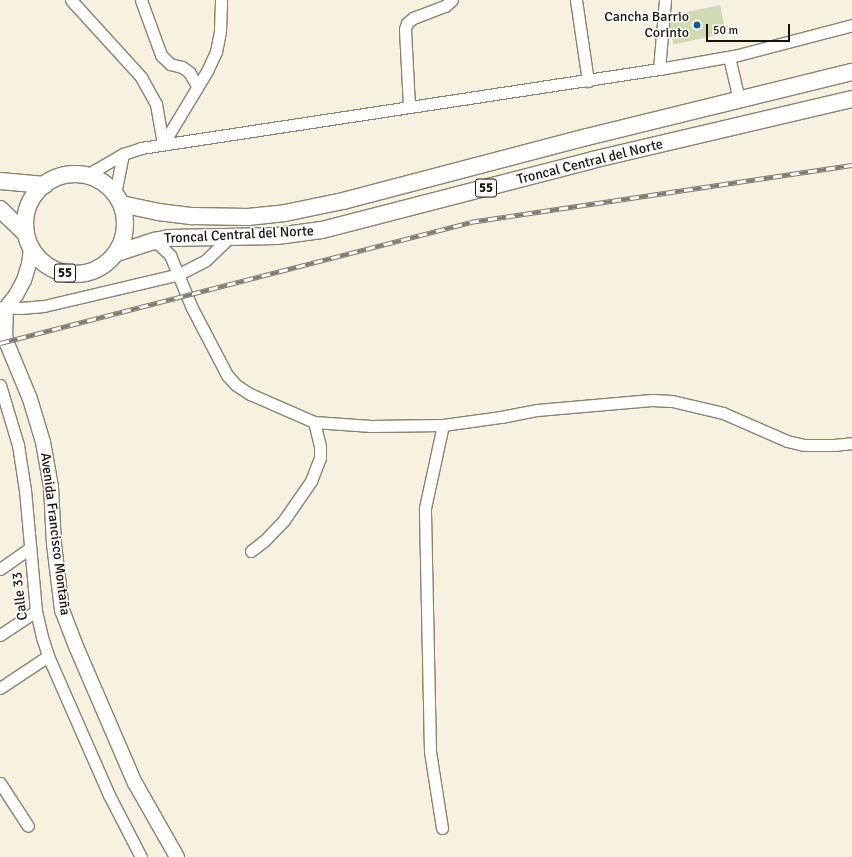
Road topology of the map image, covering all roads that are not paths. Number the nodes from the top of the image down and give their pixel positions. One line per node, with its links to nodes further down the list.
1 (71, 0): 16 (street)
2 (141, 0): 12 (street)
3 (221, 0): 12 (street)
4 (452, 0): 15 (street)
5 (576, 0): 11 (street)
6 (665, 0): 9 (street)
7 (851, 24): 8 (street)
8 (729, 56): 9 (street); 14 (street)
9 (659, 69): 11 (street)
10 (852, 72): 14 (highway, Troncal Central del Norte / 55)
11 (588, 81): 15 (street)
12 (197, 86): 16 (street)
13 (852, 98): 23 (highway, Troncal Central del Norte / 55)
14 (739, 100): 21 (highway, Troncal Central del Norte / 55)
15 (409, 106): 16 (street)
16 (163, 144): 17 (street)
17 (123, 154): 18 (street); 21 (street)
18 (85, 176): 20 (highway, 55); 21 (highway, 55)
19 (0, 181): 20 (highway)
20 (45, 185): 25 (highway, 55)
21 (118, 199): 26 (highway, 55)
22 (0, 209): 25 (highway, 55)
23 (230, 237): 24 (highway, Troncal Central del Norte / 55); 27 (street)
24 (155, 240): 26 (highway, Troncal Central del Norte / 55); 27 (street)
25 (29, 241): 26 (highway, 55); 28 (main road)
26 (117, 253)
27 (179, 274): 28 (street); 30 (street)
28 (3, 307): 44 (main road, Avenida Francisco Montaña)
29 (0, 385): 33 (street, Calle 33)
30 (314, 422): 31 (street); 34 (street)
31 (443, 425): 32 (street); 42 (street)
32 (852, 443)
33 (30, 548): 35 (street); 36 (street, Calle 33)
34 (251, 551)
35 (0, 569)
36 (36, 611): 37 (street); 38 (street, Calle 33)
37 (0, 635)
38 (48, 656): 39 (street); 43 (street, Calle 33)
39 (0, 688)
40 (0, 783): 41 (street)
41 (28, 826)
42 (442, 828)
43 (141, 857)
44 (177, 857)

